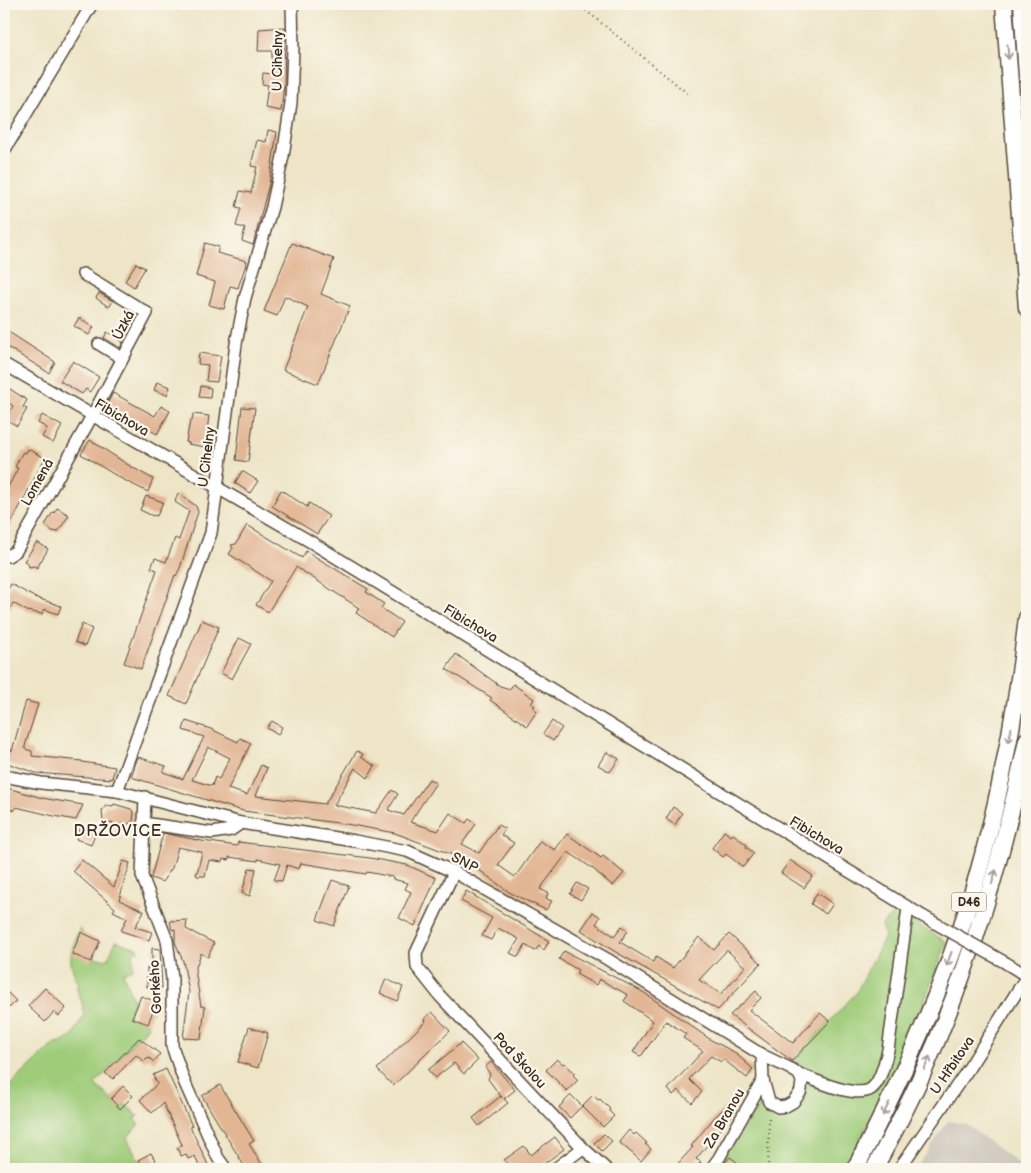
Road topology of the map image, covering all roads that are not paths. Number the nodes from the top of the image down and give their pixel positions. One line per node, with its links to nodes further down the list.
1 (92, 4): 6 (street)
2 (292, 4): 13 (street, U Cihelny)
3 (1004, 4): 8 (highway, one-way to 8)
4 (1022, 4): 5 (highway)
5 (1027, 76)
6 (4, 151)
7 (84, 274): 10 (street, Úzká)
8 (1027, 308)
9 (99, 344): 10 (street)
10 (122, 358): 12 (street, Úzká)
11 (4, 364): 12 (street, Fibichova)
12 (92, 416): 13 (street, Fibichova); 14 (street, Lomená)
13 (218, 488): 18 (street, U Cihelny); 23 (street, Fibichova)
14 (4, 555)
15 (1027, 618): 33 (highway, D46, one-way to 33)
16 (1027, 740): 34 (highway, D46, one-way to 16)
17 (4, 776): 18 (street)
18 (117, 790): 19 (street, SNP)
19 (145, 797): 20 (street, SNP); 21 (street, Gorkého)
20 (241, 823): 21 (street); 22 (street, SNP)
21 (143, 824): 29 (street, Gorkého)
22 (454, 872): 25 (street, SNP); 28 (street, Pod Školou)
23 (908, 908): 24 (street, Fibichova, bridge); 26 (street, SNP)
24 (1027, 976): 35 (street, U Hřbitova)
25 (762, 1055): 26 (street, SNP); 27 (street)
26 (799, 1074): 27 (street)
27 (763, 1080): 32 (street, Za Branou)
28 (583, 1148): 30 (street); 31 (street, Pod Školou)
29 (226, 1169)
30 (555, 1169)
31 (606, 1169)
32 (710, 1169)
33 (855, 1169)
34 (874, 1169)
35 (899, 1169)

